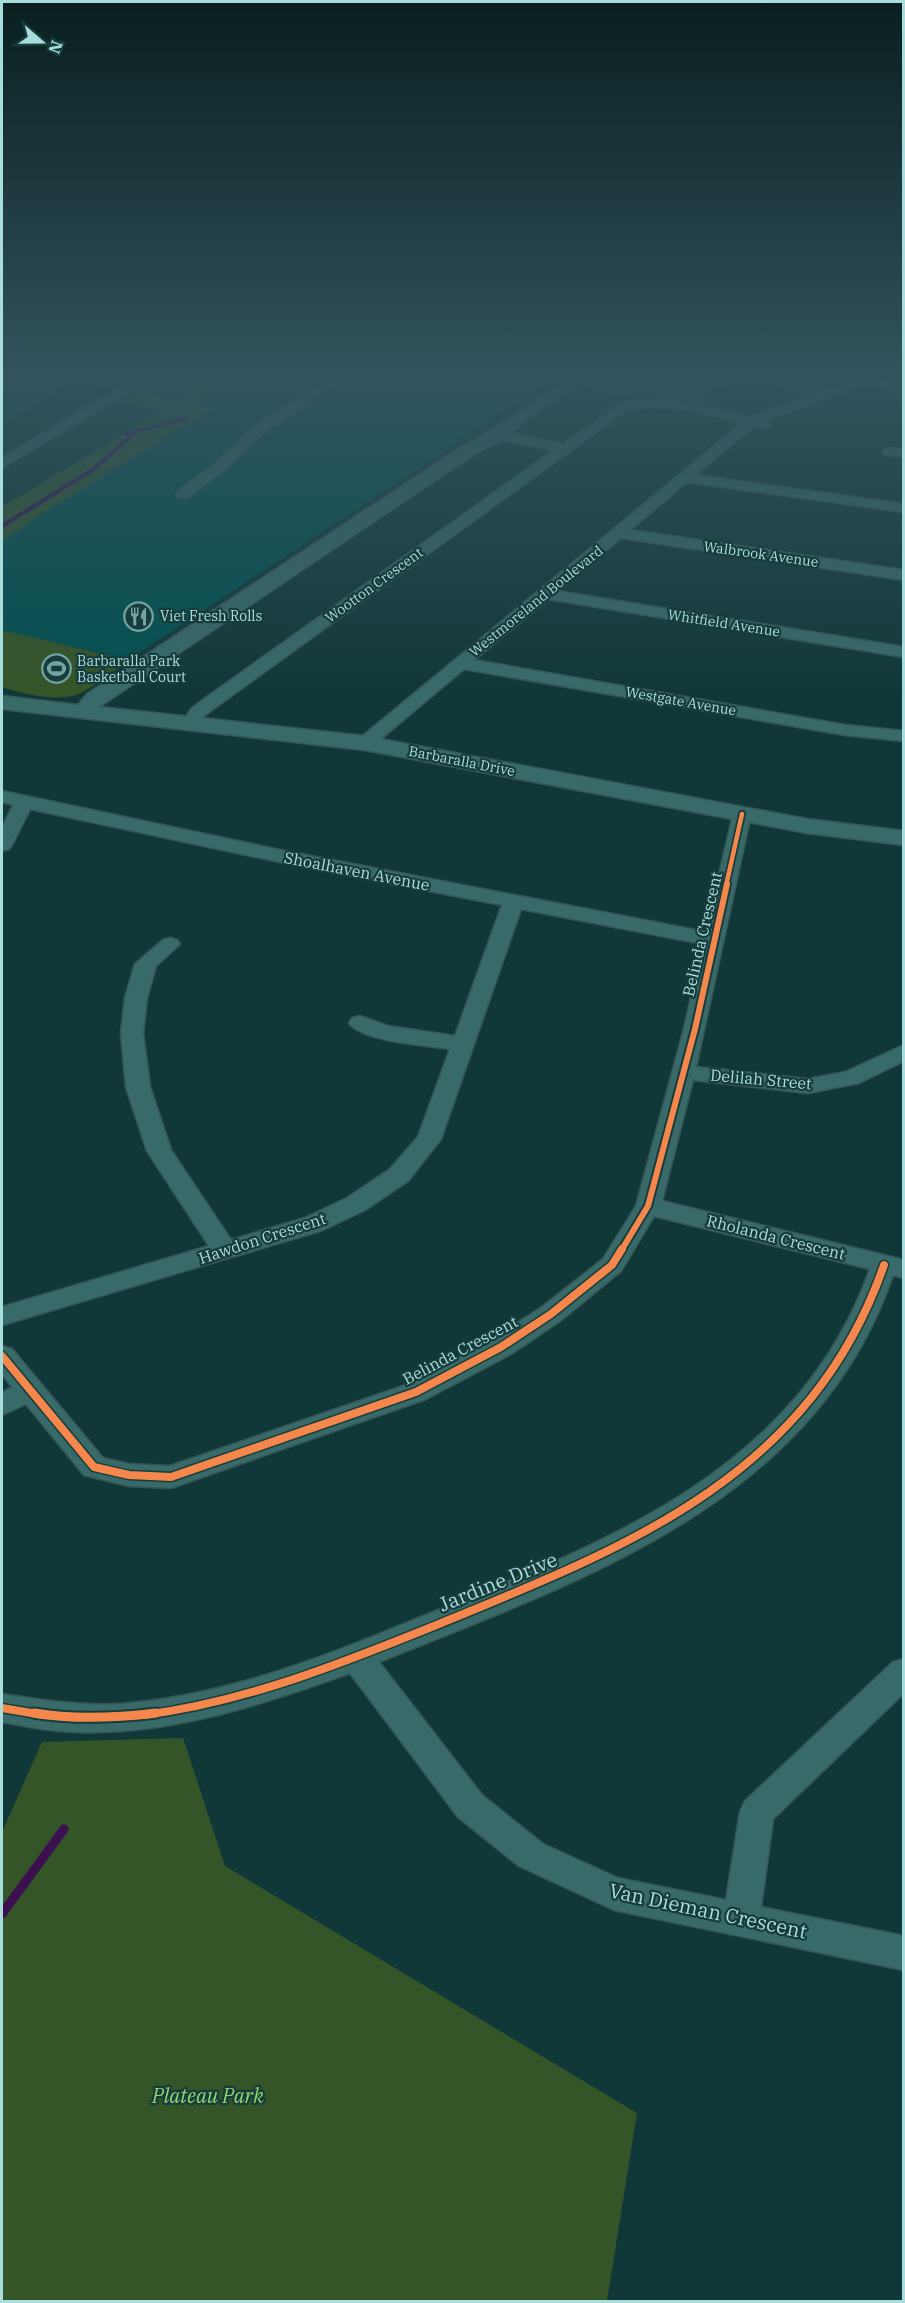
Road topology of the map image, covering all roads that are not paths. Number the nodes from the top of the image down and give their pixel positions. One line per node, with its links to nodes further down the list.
1 (204, 478): 6 (street)
2 (426, 478): 14 (street)
3 (523, 478): 15 (street, Wootton Crescent)
4 (685, 478): 8 (street, Westmoreland Boulevard)
5 (688, 478): 7 (street)
6 (183, 494)
7 (903, 508)
8 (620, 533): 9 (street, Walbrook Avenue); 10 (street, Westmoreland Boulevard)
9 (903, 575)
10 (545, 594): 11 (street, Whitfield Avenue); 12 (street, Westmoreland Boulevard)
11 (903, 652)
12 (460, 663): 16 (street, Westgate Avenue); 17 (street, Westmoreland Boulevard)
13 (7, 703): 14 (street, Barbaralla Drive)
14 (83, 712): 15 (street, Barbaralla Drive)
15 (190, 725): 17 (street, Barbaralla Drive)
16 (903, 736)
17 (365, 743): 20 (street, Barbaralla Drive)
18 (2, 797): 19 (street, Shoalhaven Avenue)
19 (25, 801): 22 (street); 23 (street, Shoalhaven Avenue)
20 (742, 814): 21 (street, Barbaralla Drive); 24 (street, Belinda Crescent)
21 (903, 838)
22 (2, 845)
23 (514, 901): 24 (street, Shoalhaven Avenue); 27 (street, Hawdon Crescent)
24 (714, 940): 29 (street, Belinda Crescent)
25 (171, 944): 31 (street)
26 (360, 1023): 27 (street)
27 (464, 1044): 31 (street, Hawdon Crescent)
28 (900, 1058): 29 (street, Delilah Street)
29 (683, 1072): 30 (street, Belinda Crescent)
30 (648, 1206): 32 (street, Rholanda Crescent); 35 (street, Belinda Crescent)
31 (225, 1250): 33 (street, Hawdon Crescent)
32 (894, 1267): 37 (street, Jardine Drive)
33 (2, 1316)
34 (2, 1356): 35 (street, Belinda Crescent)
35 (31, 1389): 36 (street)
36 (2, 1405)
37 (357, 1657): 39 (street, Jardine Drive); 40 (street, Van Dieman Crescent)
38 (903, 1672): 40 (street)
39 (2, 1708)
40 (741, 1920): 41 (street, Van Dieman Crescent)
41 (903, 1953)

